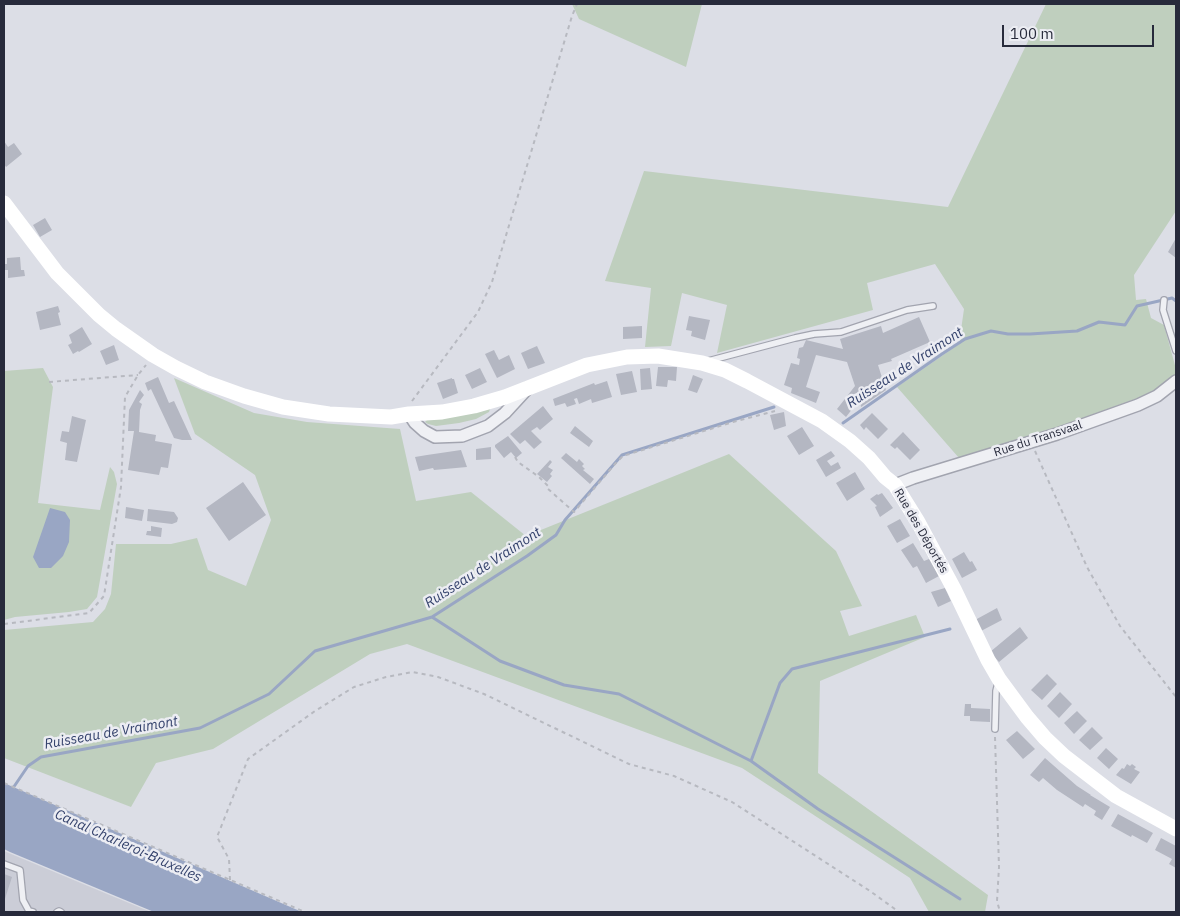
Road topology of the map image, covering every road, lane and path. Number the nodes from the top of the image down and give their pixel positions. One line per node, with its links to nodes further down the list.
1 (577, 4): 13 (path)
2 (4, 203): 6 (street, Rue des Déportés)
3 (1164, 300): 5 (lane)
4 (933, 306): 7 (lane)
5 (1176, 351)
6 (153, 355): 8 (path); 13 (street, Rue des Déportés)
7 (702, 363): 11 (street, Rue des Déportés); 12 (street, Rue des Déportés)
8 (138, 375): 10 (path); 17 (path)
9 (1176, 381): 14 (street, Rue du Transvaal)
10 (49, 382)
11 (529, 388): 13 (street, Rue des Déportés); 13 (street, Rue des Déportés)
12 (787, 402): 15 (path); 16 (street, Rue des Déportés)
13 (409, 414)
14 (1031, 441): 16 (street, Rue du Transvaal); 19 (path)
15 (515, 458)
16 (895, 485): 18 (street, Rue des Déportés)
17 (4, 624)
18 (999, 679): 20 (lane); 22 (street, Rue des Déportés)
19 (1176, 697)
20 (995, 729): 30 (path)
21 (5, 784): 24 (path)
22 (1176, 830)
23 (4, 864): 25 (lane)
24 (230, 880): 28 (path); 29 (path)
25 (33, 912)
26 (57, 912): 27 (lane)
27 (61, 912)
28 (304, 912)
29 (898, 912)
30 (1000, 912)

